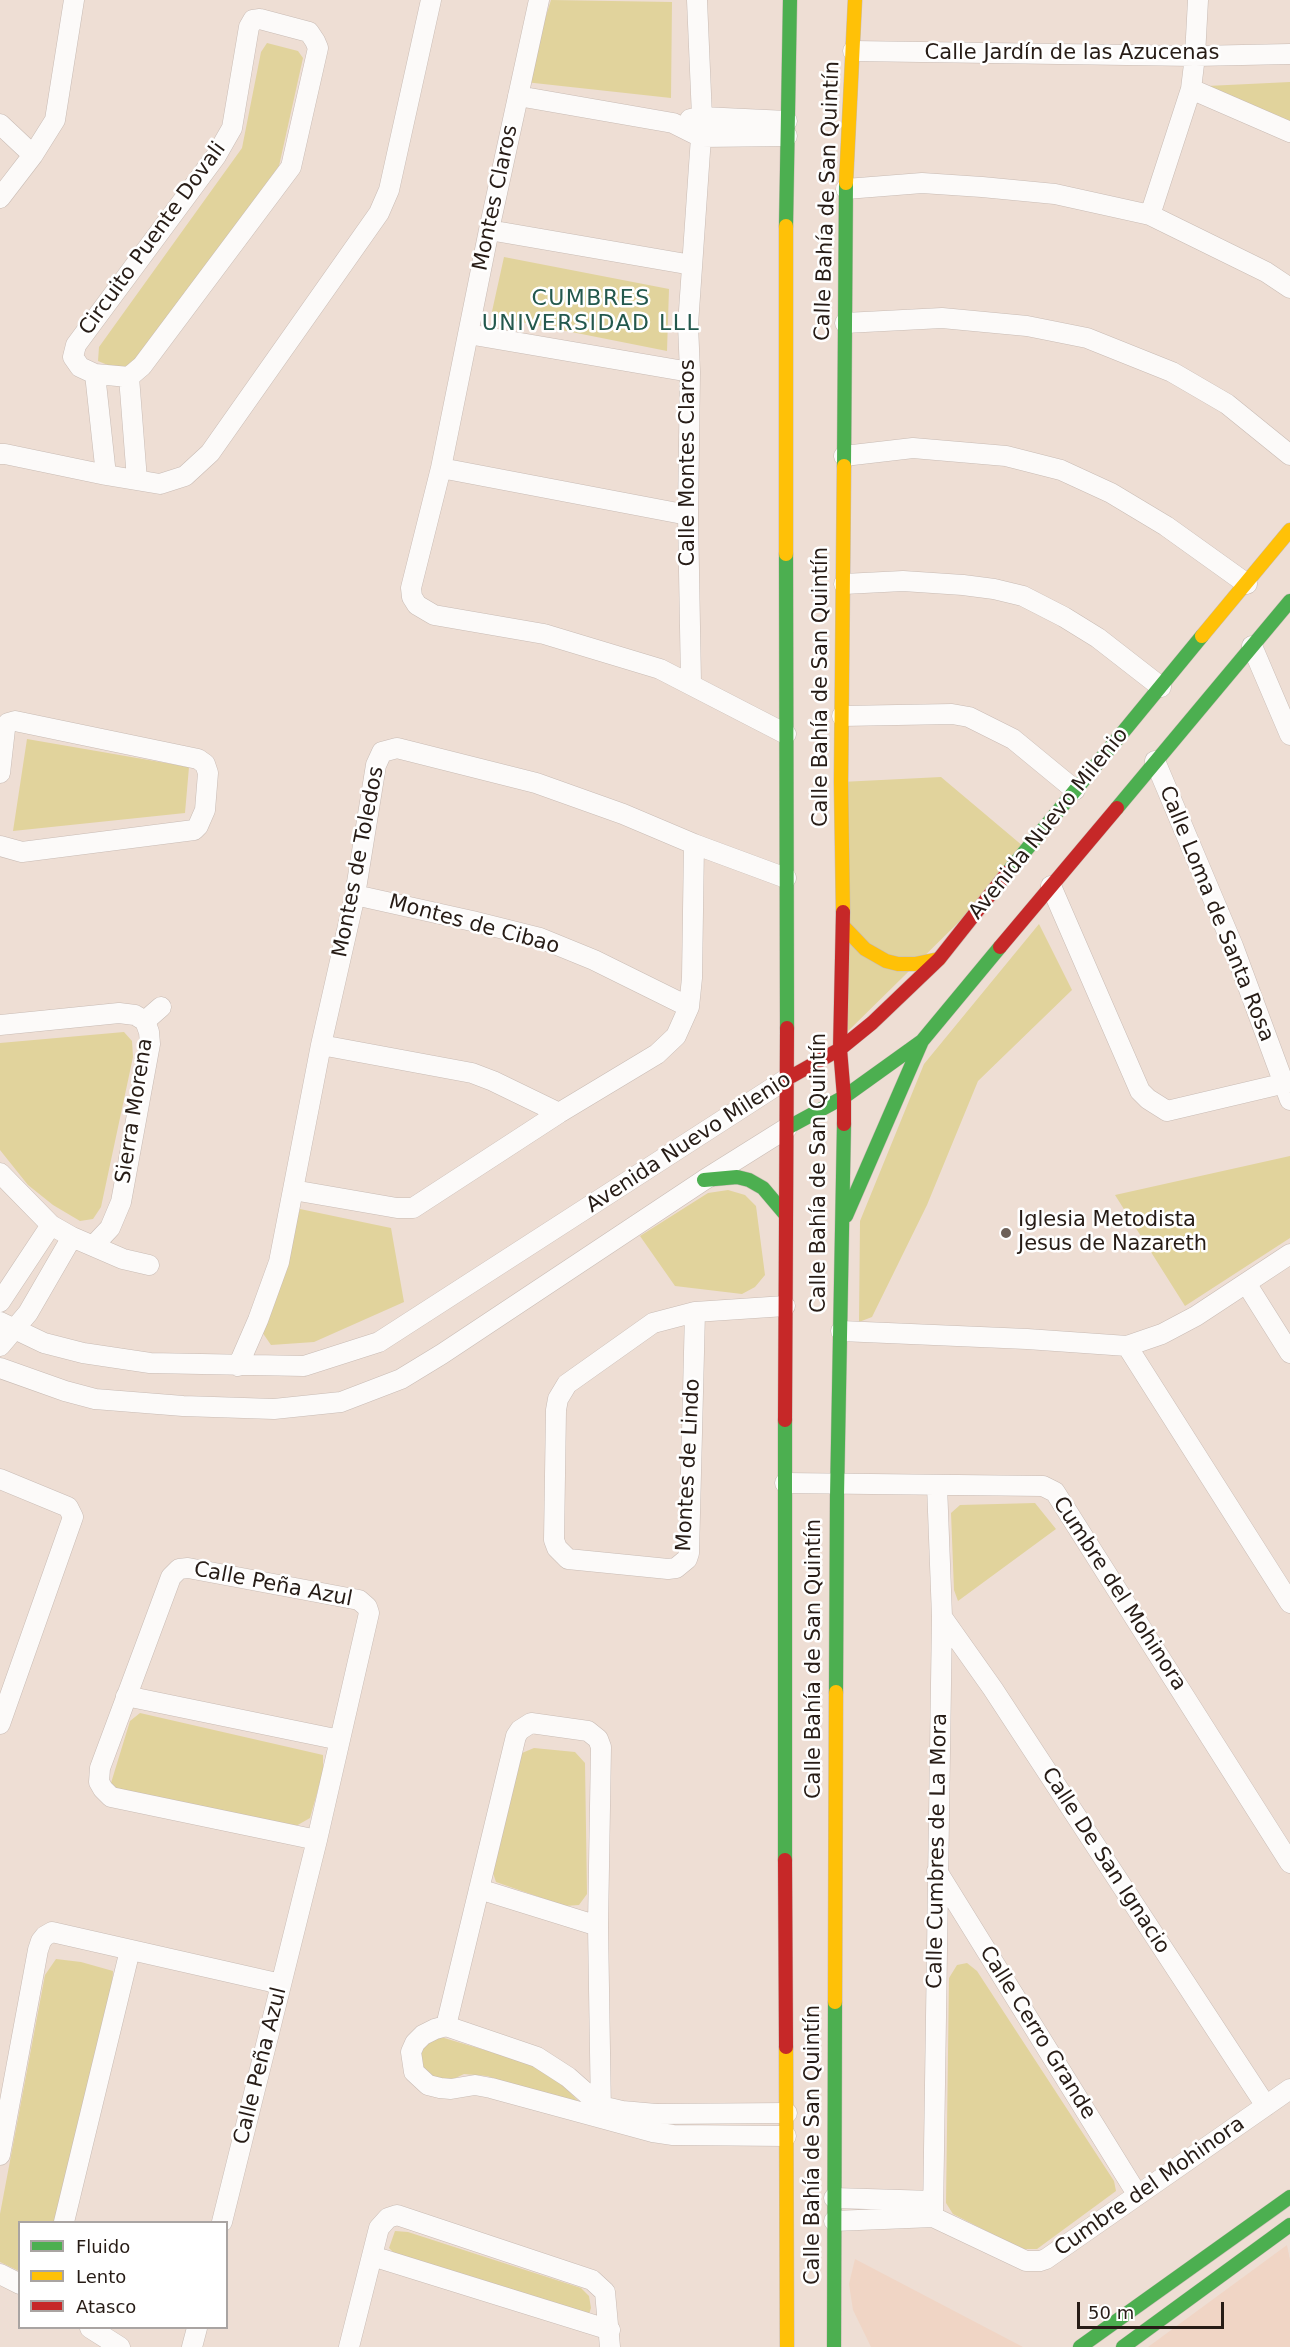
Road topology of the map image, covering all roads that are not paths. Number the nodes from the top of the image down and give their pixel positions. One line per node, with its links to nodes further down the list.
1 (74, 0): 19 (street)
2 (431, 0): 36 (street)
3 (539, 0): 12 (street, Montes Claros)
4 (697, 0): 13 (street)
5 (790, 0): 16 (street, Calle Bahía de San Quintín)
6 (855, 0): 8 (street, Calle Bahía de San Quintín)
7 (1198, 0): 10 (street)
8 (854, 51): 10 (street, Calle Jardín de las Azucenas); 20 (street, Calle Bahía de San Quintín)
9 (1290, 54): 10 (street, Calle Jardín de las Azucenas)
10 (1195, 56): 11 (street)
11 (1191, 89): 17 (street, Calle Jardín de las Azucenas); 22 (street)
12 (518, 96): 14 (street); 23 (street, Montes Claros)
13 (702, 117): 14 (street); 16 (street)
14 (673, 123): 18 (street)
15 (0, 124): 19 (street)
16 (787, 128): 18 (street); 46 (street, Calle Bahía de San Quintín)
17 (1290, 132)
18 (701, 137): 24 (street, Calle Montes Claros)
19 (33, 155): 21 (street)
20 (846, 189): 22 (street); 26 (street, Calle Bahía de San Quintín)
21 (0, 198)
22 (1150, 216): 25 (street)
23 (489, 230): 24 (street); 27 (street, Montes Claros)
24 (692, 265): 28 (street, Calle Montes Claros)
25 (1290, 288)
26 (845, 323): 32 (street); 33 (street, Calle Bahía de San Quintín)
27 (468, 333): 28 (street); 34 (street, Montes Claros)
28 (690, 372): 37 (street, Calle Montes Claros)
29 (95, 374): 30 (street); 30 (street, Circuito Puente Dovali); 35 (street)
30 (129, 377): 36 (street)
31 (0, 454): 35 (street)
32 (1290, 455)
33 (844, 456): 39 (street, Calle Bahía de San Quintín); 40 (street)
34 (441, 468): 37 (street); 43 (street, Montes Claros)
35 (106, 475): 36 (street)
36 (137, 480)
37 (688, 515): 43 (street, Calle Montes Claros)
38 (1290, 530): 40 (street, Avenida Nuevo Milenio)
39 (844, 584): 44 (street); 45 (street, Calle Bahía de San Quintín)
40 (1248, 584): 44 (street, Avenida Nuevo Milenio)
41 (1290, 601): 42 (street, Avenida Nuevo Milenio)
42 (1252, 646): 47 (street); 48 (street, Avenida Nuevo Milenio)
43 (691, 683): 46 (street)
44 (1161, 687): 50 (street, Avenida Nuevo Milenio)
45 (842, 716): 50 (street); 56 (street, Calle Bahía de San Quintín)
46 (786, 734): 53 (street, Calle Bahía de San Quintín)
47 (1290, 735)
48 (1155, 761): 54 (street, Avenida Nuevo Milenio); 66 (street, Calle Loma de Santa Rosa)
49 (0, 773): 52 (street)
50 (1075, 790): 57 (street, Avenida Nuevo Milenio)
51 (694, 844): 53 (street, Montes de Toledos); 55 (street, Montes de Toledos); 59 (street)
52 (0, 846)
53 (786, 878): 65 (street, Calle Bahía de San Quintín)
54 (1051, 886): 62 (street, Avenida Nuevo Milenio); 66 (street)
55 (355, 896): 59 (street, Montes de Cibao); 63 (street, Montes de Toledos)
56 (843, 926): 57 (street); 64 (street, Calle Bahía de San Quintín)
57 (939, 959): 64 (street, Avenida Nuevo Milenio)
58 (161, 1007): 60 (street)
59 (689, 1007): 68 (street)
60 (145, 1022): 61 (street, Sierra Morena); 77 (street, Sierra Morena)
61 (0, 1025)
62 (922, 1041): 67 (street, Avenida Nuevo Milenio); 75 (street)
63 (321, 1045): 68 (street); 72 (street, Montes de Toledos)
64 (840, 1049): 65 (street, Avenida Nuevo Milenio); 67 (street, Calle Bahía de San Quintín)
65 (785, 1080): 69 (street, Calle Bahía de San Quintín); 89 (street, Avenida Nuevo Milenio)
66 (1288, 1089)
67 (844, 1097): 69 (street, Avenida Nuevo Milenio); 75 (street, Calle Bahía de San Quintín)
68 (559, 1113): 72 (street)
69 (787, 1128): 71 (street, Avenida Nuevo Milenio); 73 (street, Calle Bahía de San Quintín)
70 (0, 1173): 74 (street)
71 (704, 1180): 73 (street); 90 (street, Avenida Nuevo Milenio)
72 (293, 1190): 89 (street, Montes de Toledos)
73 (785, 1214): 82 (street, Calle Bahía de San Quintín)
74 (51, 1224): 76 (street); 81 (street)
75 (841, 1229): 85 (street, Calle Bahía de San Quintín)
76 (72, 1237): 77 (street); 84 (street)
77 (94, 1245): 79 (street)
78 (1290, 1254): 80 (street)
79 (149, 1265)
80 (1246, 1283): 87 (street); 88 (street)
81 (0, 1302)
82 (785, 1306): 83 (street, Montes de Lindo); 92 (street, Calle Bahía de San Quintín)
83 (695, 1312): 83 (street, Montes de Lindo)
84 (7, 1326): 86 (street); 89 (street, Avenida Nuevo Milenio)
85 (841, 1331): 87 (street); 93 (street, Calle Bahía de San Quintín)
86 (0, 1346)
87 (1127, 1346): 95 (street)
88 (1290, 1353)
89 (238, 1366)
90 (0, 1368)
91 (0, 1479): 98 (street)
92 (785, 1483): 93 (street, Cumbre del Mohinora); 111 (street, Calle Bahía de San Quintín)
93 (837, 1485): 94 (street, Cumbre del Mohinora); 116 (street, Calle Bahía de San Quintín)
94 (937, 1485): 96 (street, Calle Cumbres de La Mora); 101 (street, Cumbre del Mohinora)
95 (1290, 1603)
96 (942, 1617): 102 (street, Calle Cumbres de La Mora); 109 (street, Calle De San Ignacio)
97 (126, 1696): 99 (street); 99 (street, Calle Peña Azul); 100 (street, Calle Peña Azul)
98 (0, 1724)
99 (340, 1740): 100 (street, Calle Peña Azul)
100 (317, 1840): 106 (street, Calle Peña Azul)
101 (1290, 1863)
102 (937, 1871): 114 (street, Calle Cerro Grande); 117 (street, Calle Cumbres de La Mora)
103 (480, 1889): 104 (street); 104 (street); 107 (street)
104 (598, 1926): 110 (street)
105 (130, 1950): 106 (street); 113 (street); 118 (street)
106 (281, 1984): 119 (street, Calle Peña Azul)
107 (446, 2026): 110 (street); 110 (street)
108 (1290, 2089): 109 (street, Cumbre del Mohinora)
109 (1266, 2106): 114 (street, Cumbre del Mohinora)
110 (601, 2112): 111 (street); 112 (street)
111 (787, 2113): 112 (street, Calle Bahía de San Quintín)
112 (786, 2136): 133 (street, Calle Bahía de San Quintín)
113 (0, 2155)
114 (1137, 2194): 117 (street, Cumbre del Mohinora)
115 (1290, 2197): 135 (street)
116 (834, 2198): 117 (street, Cumbre del Mohinora); 120 (street, Calle Bahía de San Quintín)
117 (933, 2209): 120 (street, Cumbre del Mohinora)
118 (64, 2221)
119 (222, 2221)
120 (834, 2221): 125 (street, Calle Bahía de San Quintín)
121 (1290, 2225): 136 (street)
122 (372, 2256): 129 (street); 129 (street); 132 (street)
123 (0, 2274): 124 (street)
124 (18, 2283)
125 (835, 2309): 128 (street); 134 (street, Calle Bahía de San Quintín)
126 (92, 2329): 130 (street)
127 (196, 2329): 131 (street)
128 (849, 2336)
129 (610, 2338)
130 (120, 2347)
131 (192, 2347)
132 (349, 2347)
133 (787, 2347)
134 (834, 2347)
135 (1080, 2347)
136 (1123, 2347)

